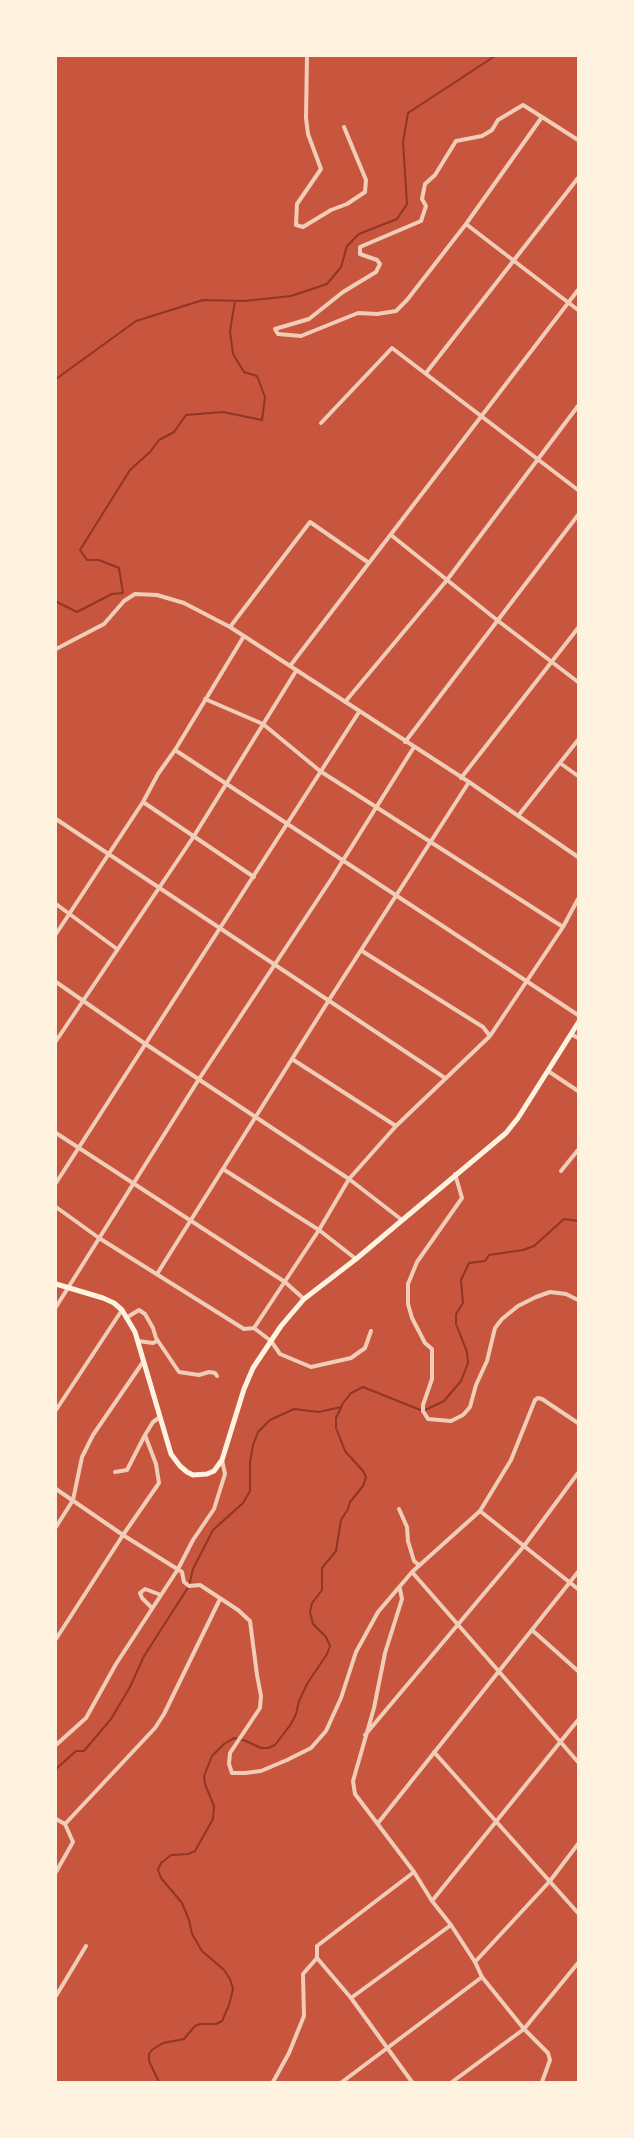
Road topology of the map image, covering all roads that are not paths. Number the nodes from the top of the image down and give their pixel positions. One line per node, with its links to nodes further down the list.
1 (307, 56): 3 (street)
2 (543, 117): 4 (street); 6 (street); 6 (street)
3 (344, 127)
4 (579, 140)
5 (579, 178): 7 (street)
6 (466, 224): 7 (street)
7 (513, 260): 9 (street); 11 (street)
8 (579, 290): 9 (street)
9 (569, 302): 10 (street); 13 (street)
10 (579, 310)
11 (426, 373): 13 (street); 14 (street)
12 (579, 406): 15 (street)
13 (483, 416): 15 (street); 18 (street)
14 (321, 423)
15 (538, 458): 16 (street); 20 (street)
16 (579, 490)
17 (579, 515): 21 (street)
18 (391, 535): 19 (street); 20 (street)
19 (369, 563): 22 (street); 27 (street)
20 (447, 580): 21 (street); 31 (street)
21 (497, 620): 26 (street); 35 (street)
22 (230, 627): 24 (street); 25 (street)
23 (579, 628): 26 (street)
24 (244, 636): 27 (street); 30 (street)
25 (56, 649)
26 (553, 663): 29 (street); 41 (street)
27 (290, 666): 28 (street)
28 (296, 670): 31 (street); 33 (street)
29 (579, 682)
30 (205, 699): 33 (street); 37 (street)
31 (345, 702): 32 (street)
32 (359, 712): 35 (street); 39 (street)
33 (263, 724): 39 (street); 43 (street)
34 (579, 740): 38 (street)
35 (405, 742): 36 (street)
36 (414, 747): 41 (street); 45 (street)
37 (175, 750): 43 (street); 44 (street)
38 (560, 763): 40 (street); 46 (street)
39 (320, 771): 45 (street); 48 (street)
40 (579, 776)
41 (461, 778): 42 (street)
42 (470, 782): 46 (street); 50 (street)
43 (225, 784): 48 (street); 49 (street)
44 (143, 802): 49 (street); 51 (street)
45 (376, 807): 50 (street); 53 (street)
46 (518, 816): 52 (street)
47 (56, 819): 51 (street)
48 (287, 825): 53 (street); 54 (street)
49 (194, 836): 54 (street); 55 (street)
50 (431, 842): 56 (street); 60 (street)
51 (109, 853): 55 (street); 59 (street)
52 (579, 857)
53 (343, 860): 56 (street); 65 (street)
54 (254, 877): 61 (street)
55 (158, 888): 61 (street); 63 (street)
56 (397, 896): 64 (street); 66 (street)
57 (579, 899): 60 (street)
58 (56, 904): 59 (street)
59 (70, 915): 62 (street); 63 (street)
60 (563, 927): 66 (street)
61 (221, 929): 65 (street); 76 (street)
62 (56, 934)
63 (117, 949): 68 (street)
64 (362, 951): 69 (street); 73 (street)
65 (274, 965): 69 (street); 80 (street)
66 (527, 981): 70 (street); 73 (street)
67 (56, 982): 68 (street)
68 (82, 999): 75 (street); 76 (street)
69 (329, 1000): 77 (street); 79 (street)
70 (579, 1015)
71 (579, 1023): 72 (main road)
72 (571, 1034): 74 (street); 78 (main road)
73 (490, 1036): 79 (street)
74 (579, 1038)
75 (56, 1041)
76 (144, 1044): 80 (street); 85 (street)
77 (292, 1059): 82 (street); 83 (street)
78 (548, 1071): 81 (street); 89 (main road)
79 (445, 1078): 83 (street)
80 (199, 1079): 82 (street); 92 (street)
81 (579, 1091)
82 (256, 1117): 87 (street); 90 (street)
83 (396, 1126): 90 (street)
84 (56, 1133): 85 (street)
85 (77, 1149): 91 (street); 92 (street)
86 (579, 1150): 88 (street)
87 (223, 1169): 95 (street); 96 (street)
88 (561, 1171)
89 (455, 1174): 94 (main road); 104 (street)
90 (349, 1179): 94 (street); 96 (street)
91 (56, 1183)
92 (132, 1185): 95 (street); 97 (street)
93 (56, 1207): 97 (street)
94 (402, 1220): 98 (main road)
95 (190, 1222): 99 (street); 100 (street)
96 (319, 1230): 98 (street); 100 (street)
97 (99, 1238): 99 (street); 102 (street)
98 (356, 1259): 103 (main road)
99 (157, 1274): 108 (street)
100 (285, 1282): 103 (street); 108 (street)
101 (56, 1284): 102 (main road)
102 (69, 1288): 105 (street); 106 (main road)
103 (304, 1299): 112 (main road)
104 (579, 1300)
105 (56, 1307)
106 (122, 1310): 107 (main road); 115 (street)
107 (126, 1318): 110 (main road); 111 (street)
108 (254, 1328): 112 (street)
109 (371, 1331): 112 (street)
110 (137, 1341): 111 (street); 113 (main road)
111 (158, 1341): 114 (street)
112 (270, 1341): 119 (main road)
113 (143, 1362): 116 (main road); 123 (street)
114 (217, 1376)
115 (56, 1410)
116 (160, 1417): 118 (street); 119 (main road)
117 (579, 1423): 125 (street)
118 (145, 1435): 120 (street); 127 (street)
119 (222, 1460): 130 (street)
120 (115, 1472)
121 (579, 1473): 128 (street)
122 (56, 1489): 123 (street)
123 (72, 1500): 126 (street); 127 (street)
124 (399, 1509): 129 (street)
125 (480, 1511): 128 (street); 129 (street)
126 (56, 1527)
127 (123, 1535): 130 (street); 141 (street)
128 (524, 1546): 133 (street); 139 (street)
129 (420, 1565): 131 (street)
130 (178, 1569): 136 (street); 137 (street)
131 (412, 1572): 134 (street); 139 (street)
132 (579, 1572): 133 (street)
133 (570, 1582): 135 (street); 140 (street)
134 (400, 1588): 137 (street); 145 (street)
135 (579, 1589)
136 (161, 1595): 138 (street); 138 (street)
137 (220, 1599): 153 (street)
138 (152, 1608): 147 (street)
139 (458, 1625): 142 (street); 145 (street)
140 (532, 1630): 142 (street); 143 (street)
141 (56, 1639)
142 (499, 1671): 146 (street); 148 (street)
143 (579, 1671)
144 (579, 1720): 146 (street)
145 (364, 1737): 152 (street)
146 (561, 1742): 149 (street); 151 (street)
147 (56, 1745)
148 (434, 1752): 151 (street); 152 (street)
149 (579, 1762)
150 (56, 1819): 153 (street)
151 (496, 1821): 157 (street); 158 (street)
152 (378, 1823): 156 (street)
153 (65, 1824): 155 (street)
154 (579, 1844): 157 (street)
155 (56, 1872)
156 (414, 1872): 158 (street); 162 (street)
157 (550, 1881): 159 (street); 163 (street)
158 (432, 1901): 160 (street)
159 (579, 1913)
160 (451, 1925): 163 (street); 167 (street)
161 (87, 1946): 166 (street)
162 (317, 1958): 167 (street); 170 (street)
163 (475, 1962): 165 (street)
164 (579, 1963): 168 (street)
165 (482, 1977): 168 (street); 169 (street)
166 (56, 1996)
167 (351, 1998): 169 (street)
168 (524, 2029): 173 (street); 174 (street)
169 (389, 2049): 171 (street); 172 (street)
170 (273, 2082)
171 (342, 2082)
172 (412, 2082)
173 (452, 2082)
174 (542, 2082)

